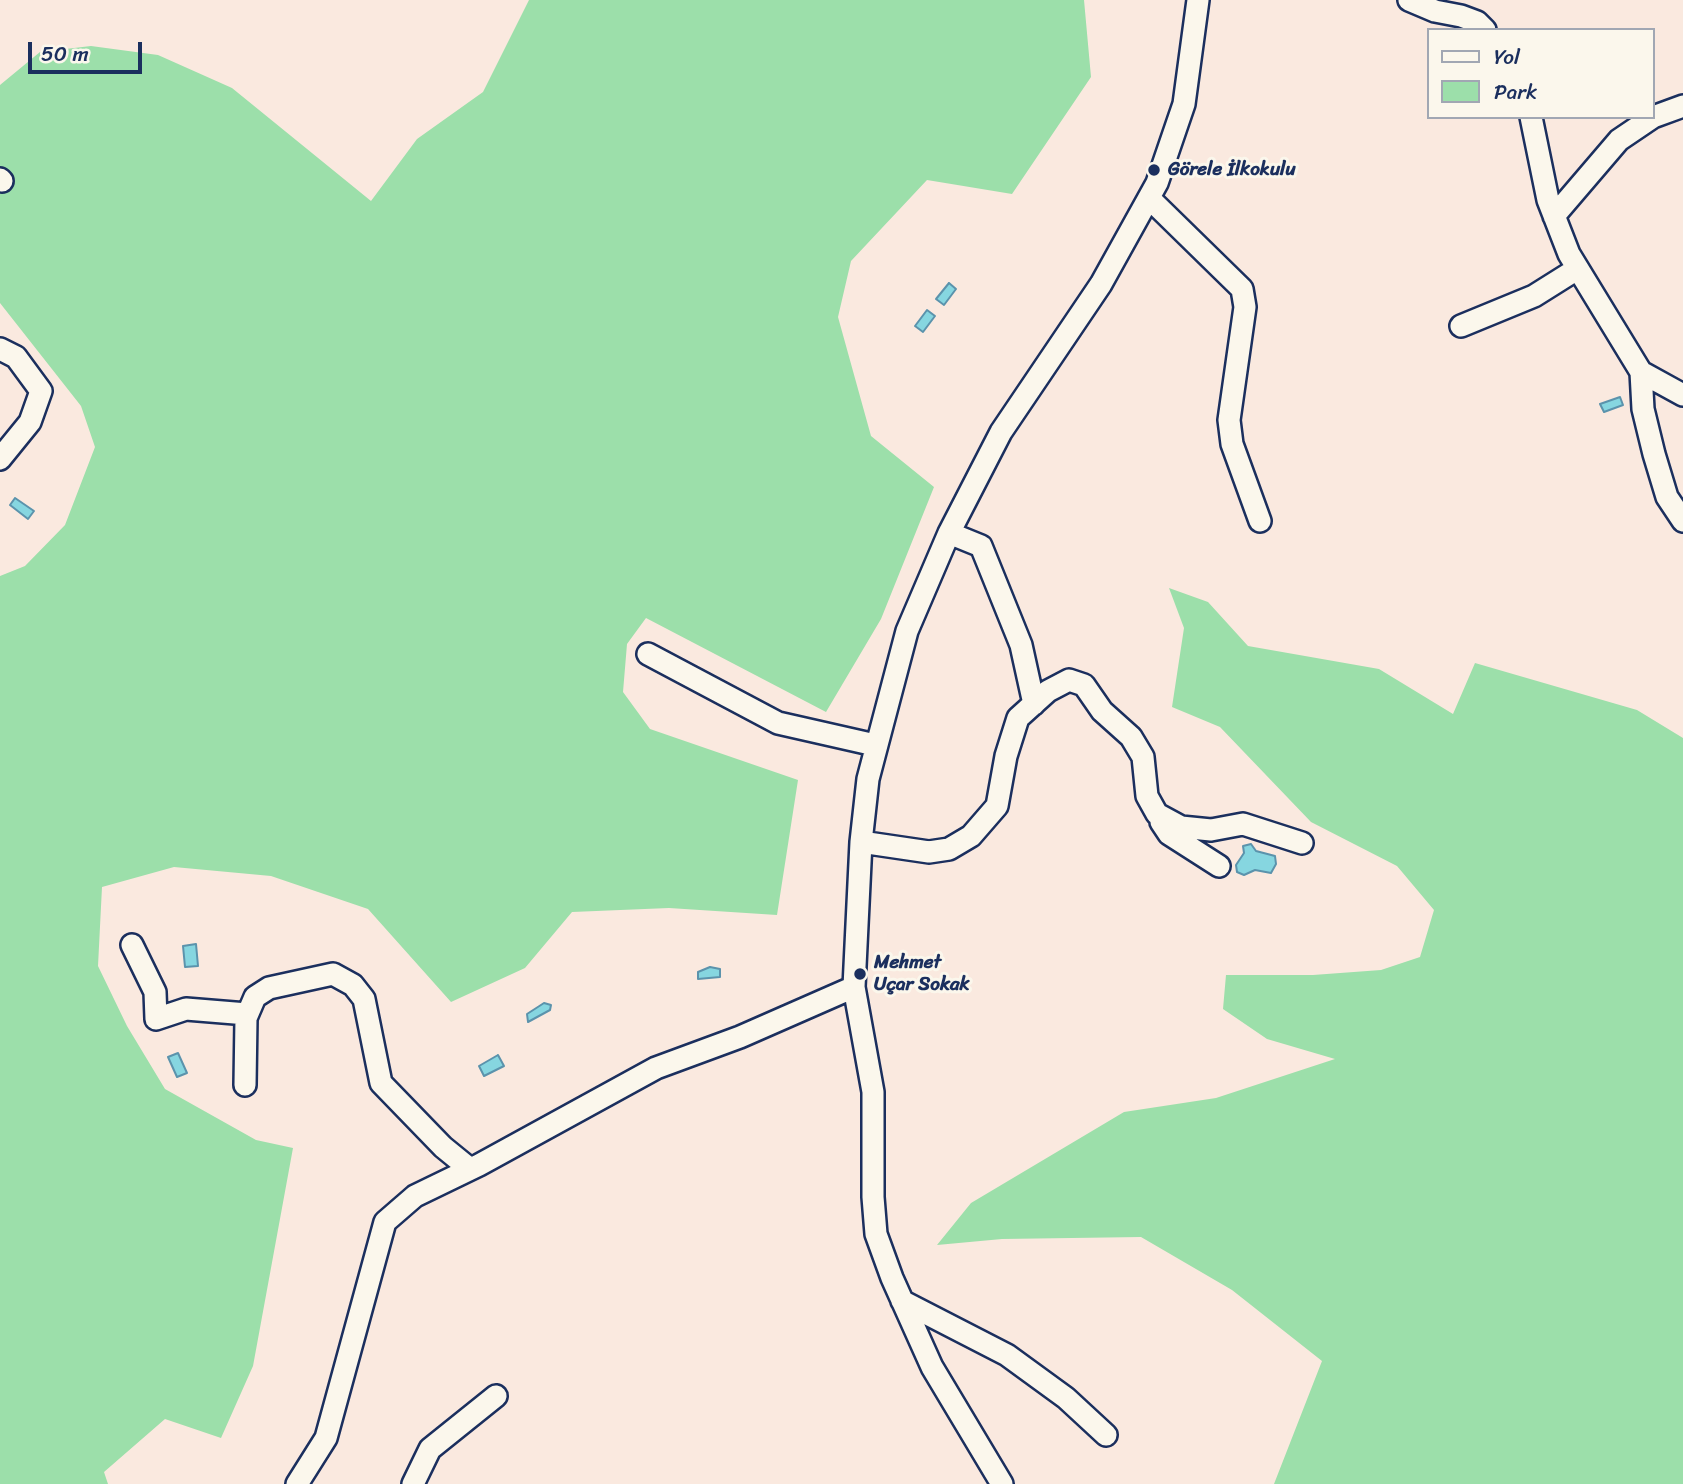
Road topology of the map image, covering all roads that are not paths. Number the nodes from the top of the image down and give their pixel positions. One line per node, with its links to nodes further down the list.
1 (1198, 0): 9 (street)
2 (1409, 0): 3 (street)
3 (1467, 8): 4 (street)
4 (1483, 28)
5 (1683, 106): 6 (street)
6 (1655, 116)
7 (1531, 119): 10 (street)
8 (1650, 119): 10 (street)
9 (1149, 198): 17 (street); 19 (street)
10 (1554, 216): 11 (street)
11 (1577, 269): 12 (street); 14 (street)
12 (1461, 326)
13 (0, 349): 16 (street)
14 (1641, 372): 15 (street); 18 (street)
15 (1683, 395)
16 (0, 458)
17 (1259, 521)
18 (1683, 521)
19 (949, 533): 21 (street); 22 (street)
20 (648, 654): 22 (street)
21 (1034, 704): 23 (street); 24 (street)
22 (875, 745): 24 (street)
23 (1157, 814): 25 (street); 26 (street)
24 (861, 842): 28 (street)
25 (1302, 844)
26 (1219, 866)
27 (132, 945): 29 (street)
28 (855, 987): 31 (street); 32 (street)
29 (247, 1014): 30 (street); 31 (street)
30 (245, 1085)
31 (470, 1169): 35 (street)
32 (902, 1301): 34 (street); 37 (street)
33 (496, 1396): 36 (street)
34 (1106, 1435)
35 (297, 1484)
36 (413, 1484)
37 (1002, 1484)

